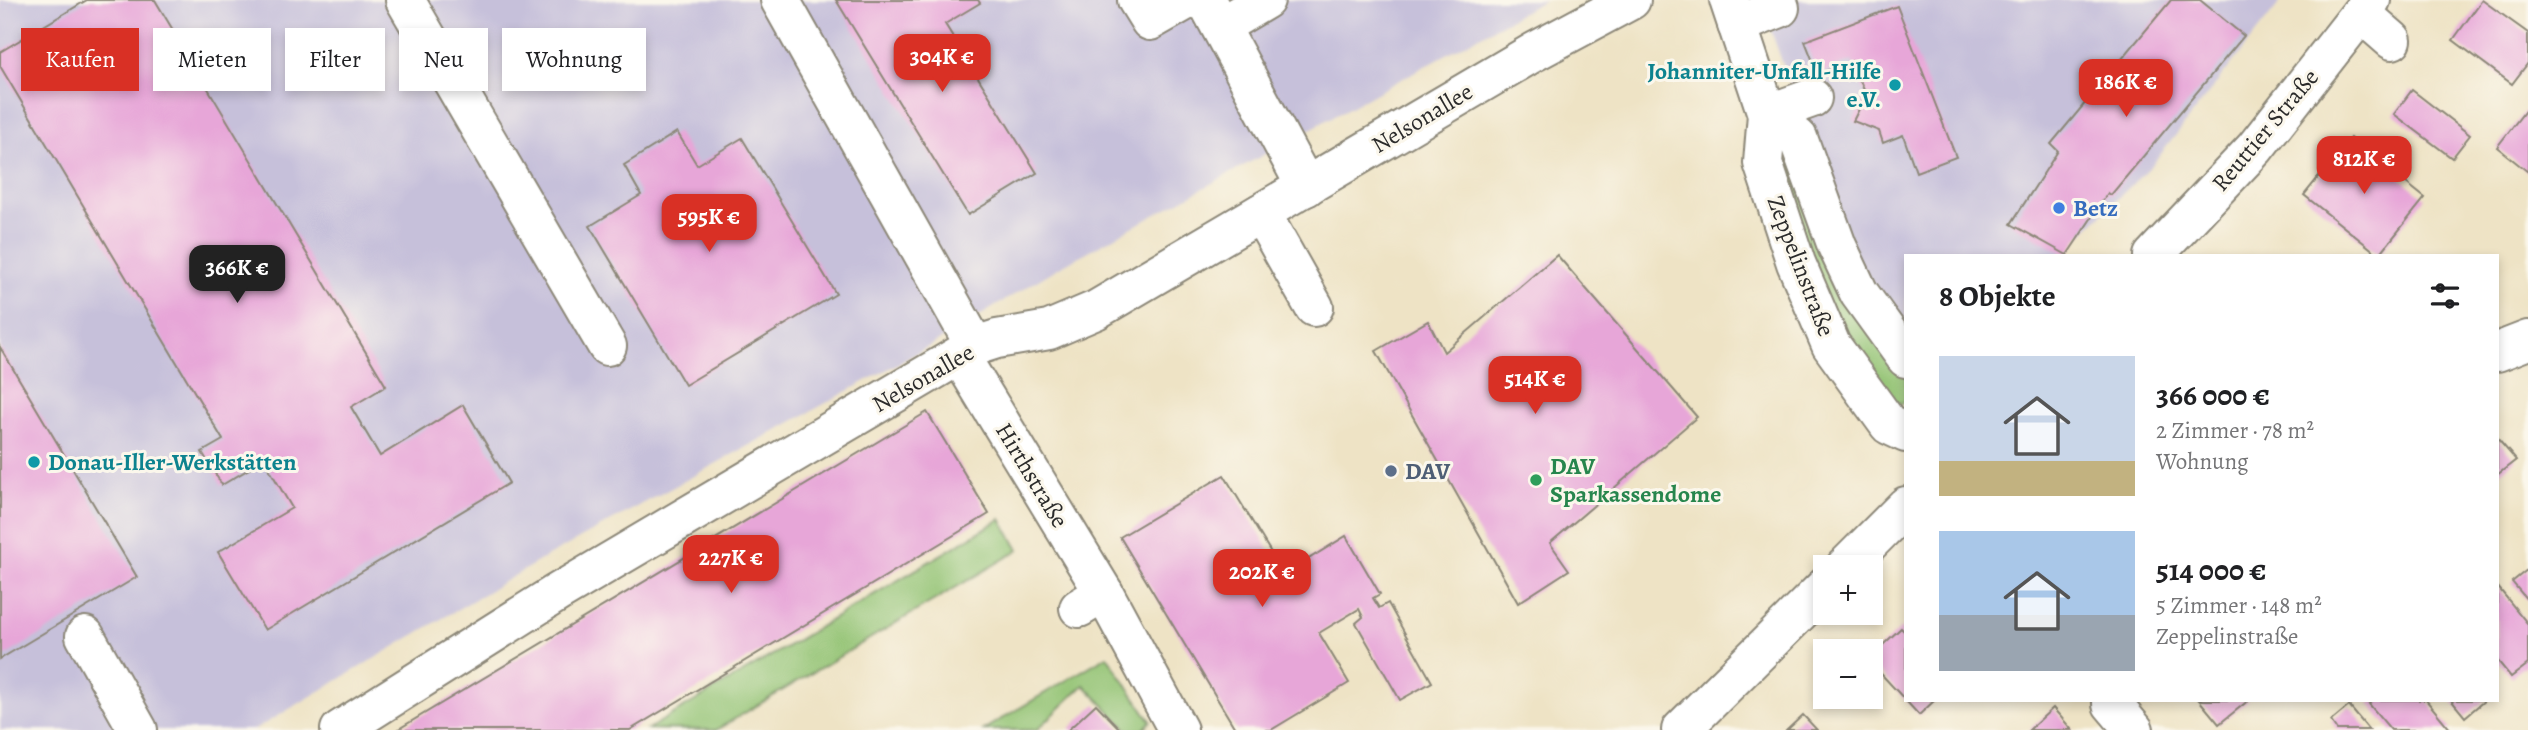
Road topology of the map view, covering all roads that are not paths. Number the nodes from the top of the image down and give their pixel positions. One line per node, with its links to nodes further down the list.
1 (405, 0): 18 (street)
2 (780, 0): 19 (street, Hirthstraße)
3 (1137, 0): 4 (street)
4 (1187, 0)
5 (1265, 0): 9 (street)
6 (1631, 0): 14 (street, Nelsonallee)
7 (2366, 6): 11 (street); 16 (street, Reuttier Straße)
8 (1780, 8): 10 (street)
9 (1214, 13): 14 (street)
10 (1733, 13): 13 (street, Zeppelinstraße)
11 (2392, 40)
12 (1812, 98): 13 (street)
13 (1767, 114): 20 (street, Zeppelinstraße); 21 (street, Zeppelinstraße)
14 (1306, 187): 15 (street, Nelsonallee)
15 (1261, 213): 17 (street); 19 (street, Nelsonallee)
16 (2154, 254)
17 (1314, 307)
18 (607, 346)
19 (968, 351): 27 (street, Hirthstraße); 29 (street, Nelsonallee)
20 (1904, 355)
21 (1904, 432)
22 (1904, 508): 23 (street)
23 (1857, 555)
24 (1813, 599): 30 (street)
25 (85, 636): 28 (street)
26 (2112, 702): 31 (street)
27 (1170, 727)
28 (138, 730)
29 (340, 730)
30 (1681, 730)
31 (2134, 730)

